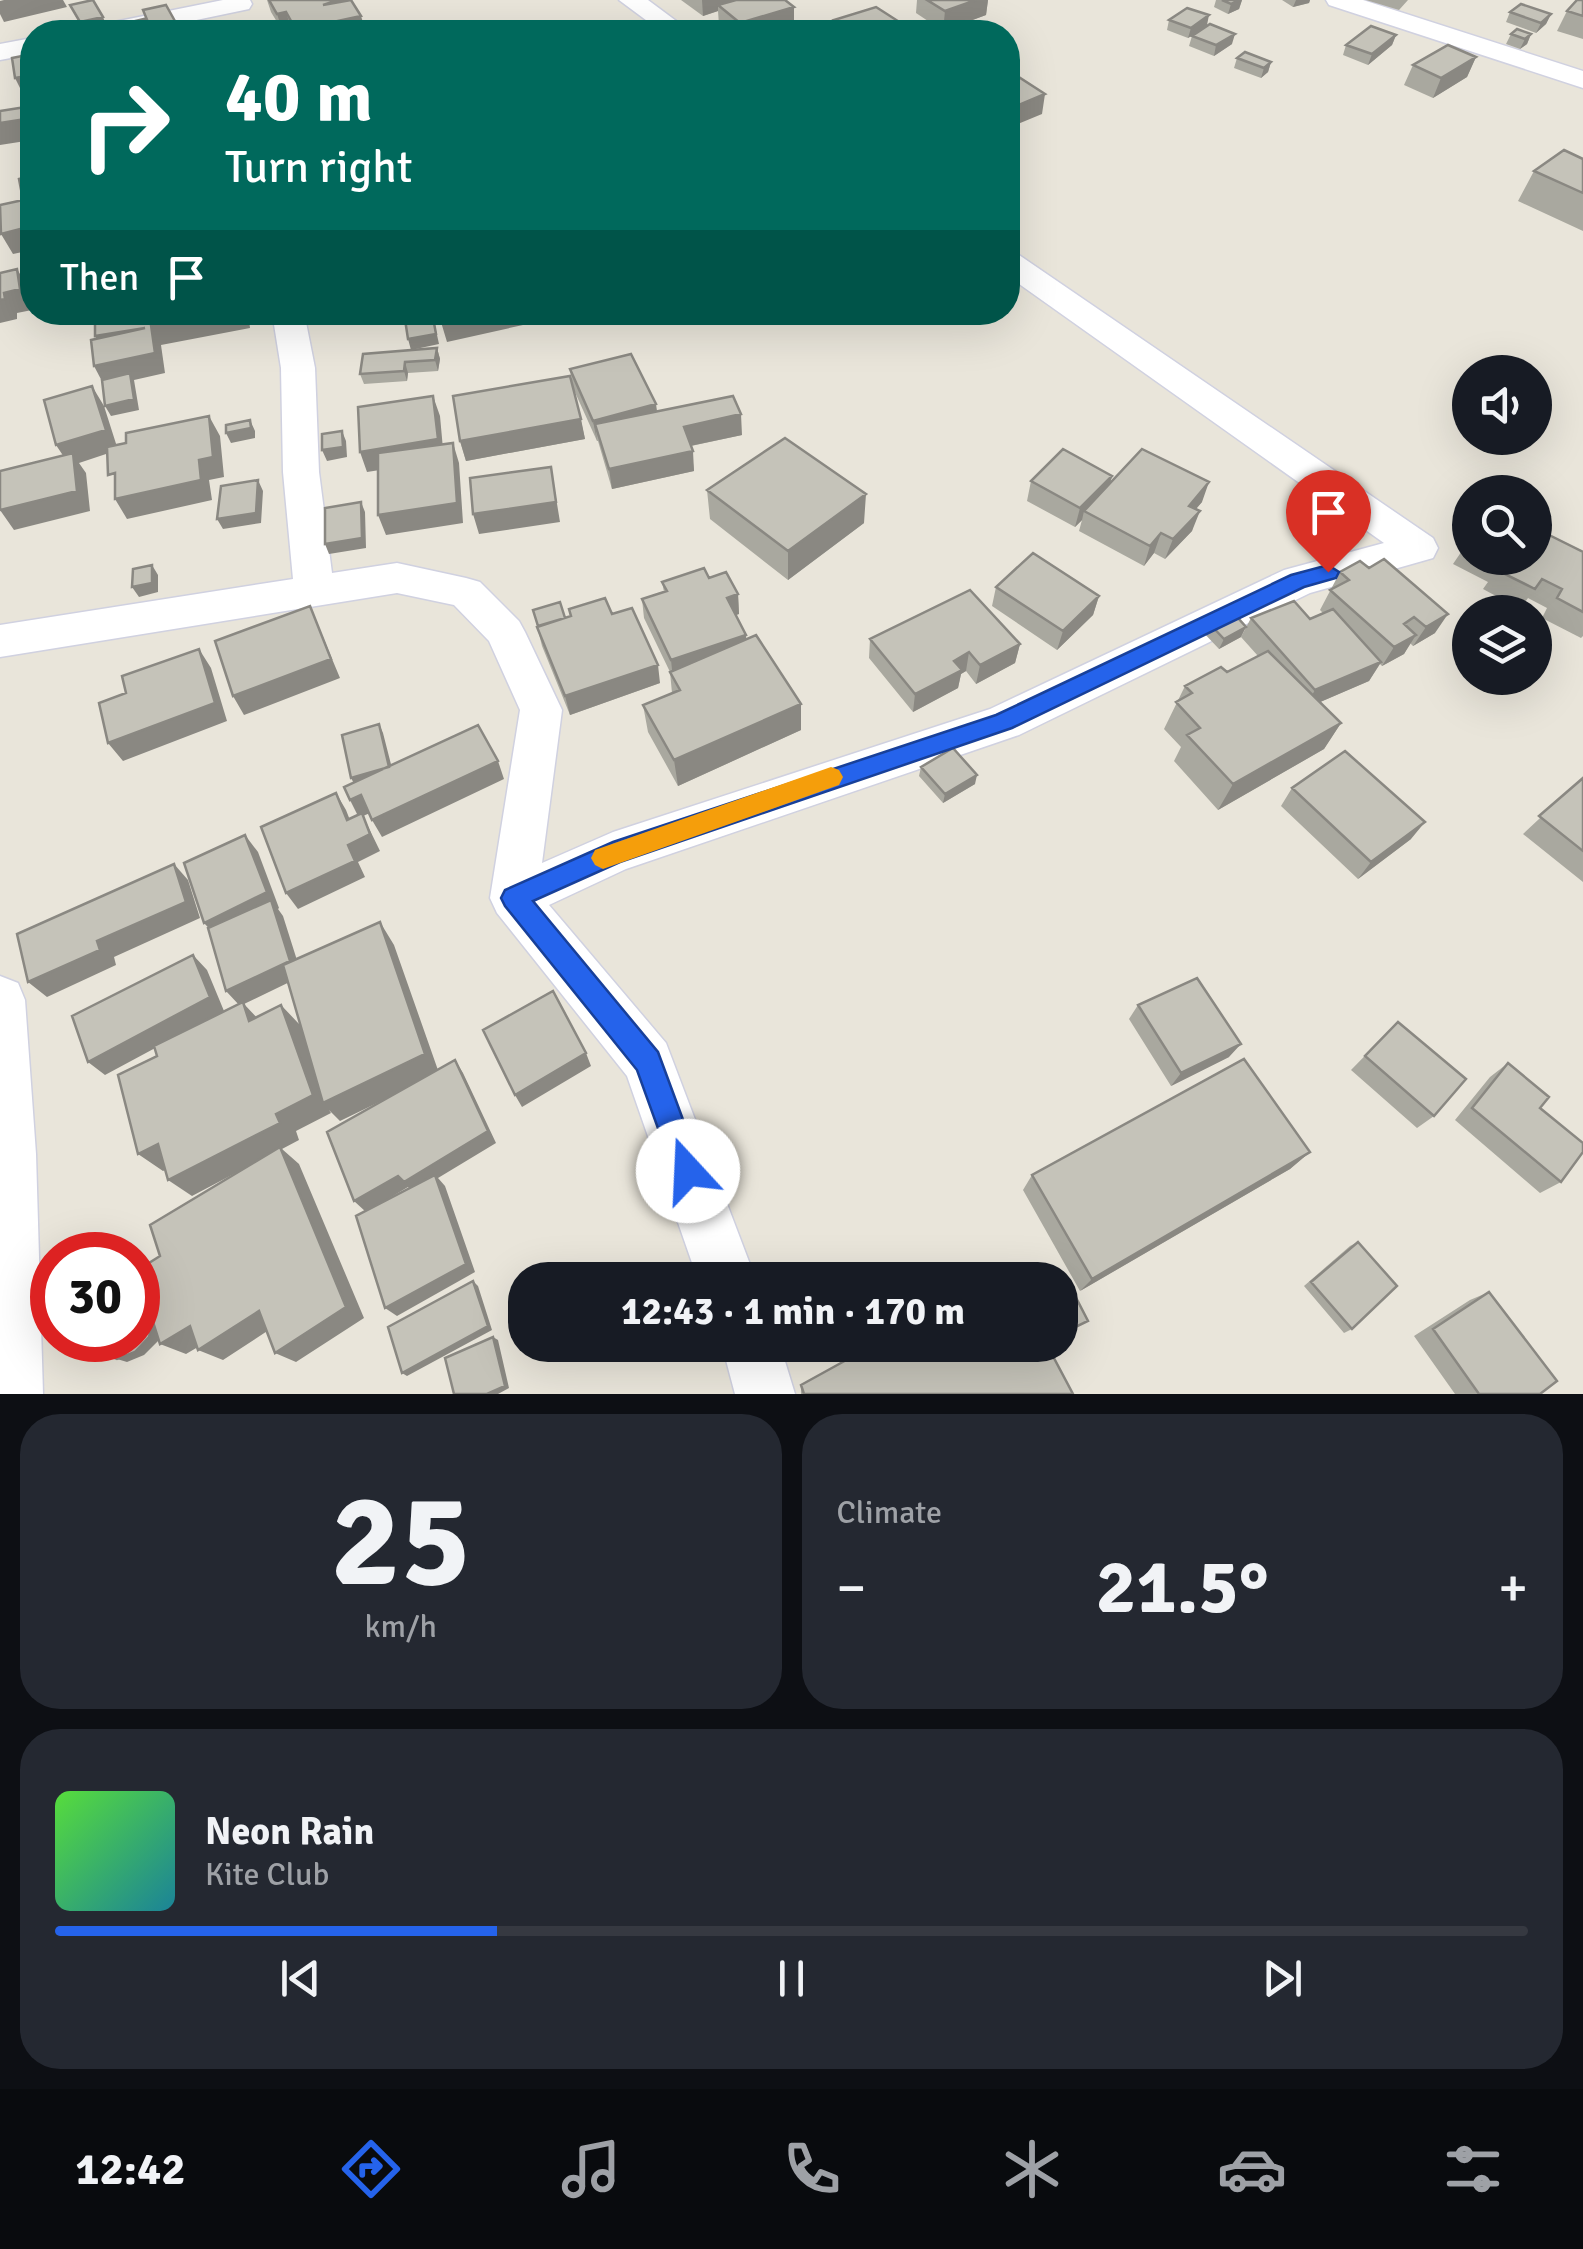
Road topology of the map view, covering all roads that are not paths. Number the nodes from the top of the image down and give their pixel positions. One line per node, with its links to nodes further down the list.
1 (632, 0): 5 (street)
2 (1338, 0): 6 (street)
3 (240, 2): 4 (street)
4 (158, 20)
5 (661, 20)
6 (1583, 80)
7 (1020, 270): 11 (street)
8 (290, 325): 9 (street)
9 (314, 592): 10 (street); 11 (street)
10 (0, 641)
11 (514, 898): 14 (street)
12 (0, 1000): 13 (street)
13 (5, 1155): 16 (street)
14 (720, 1262)
15 (756, 1362): 17 (street)
16 (12, 1394)
17 (765, 1394)

